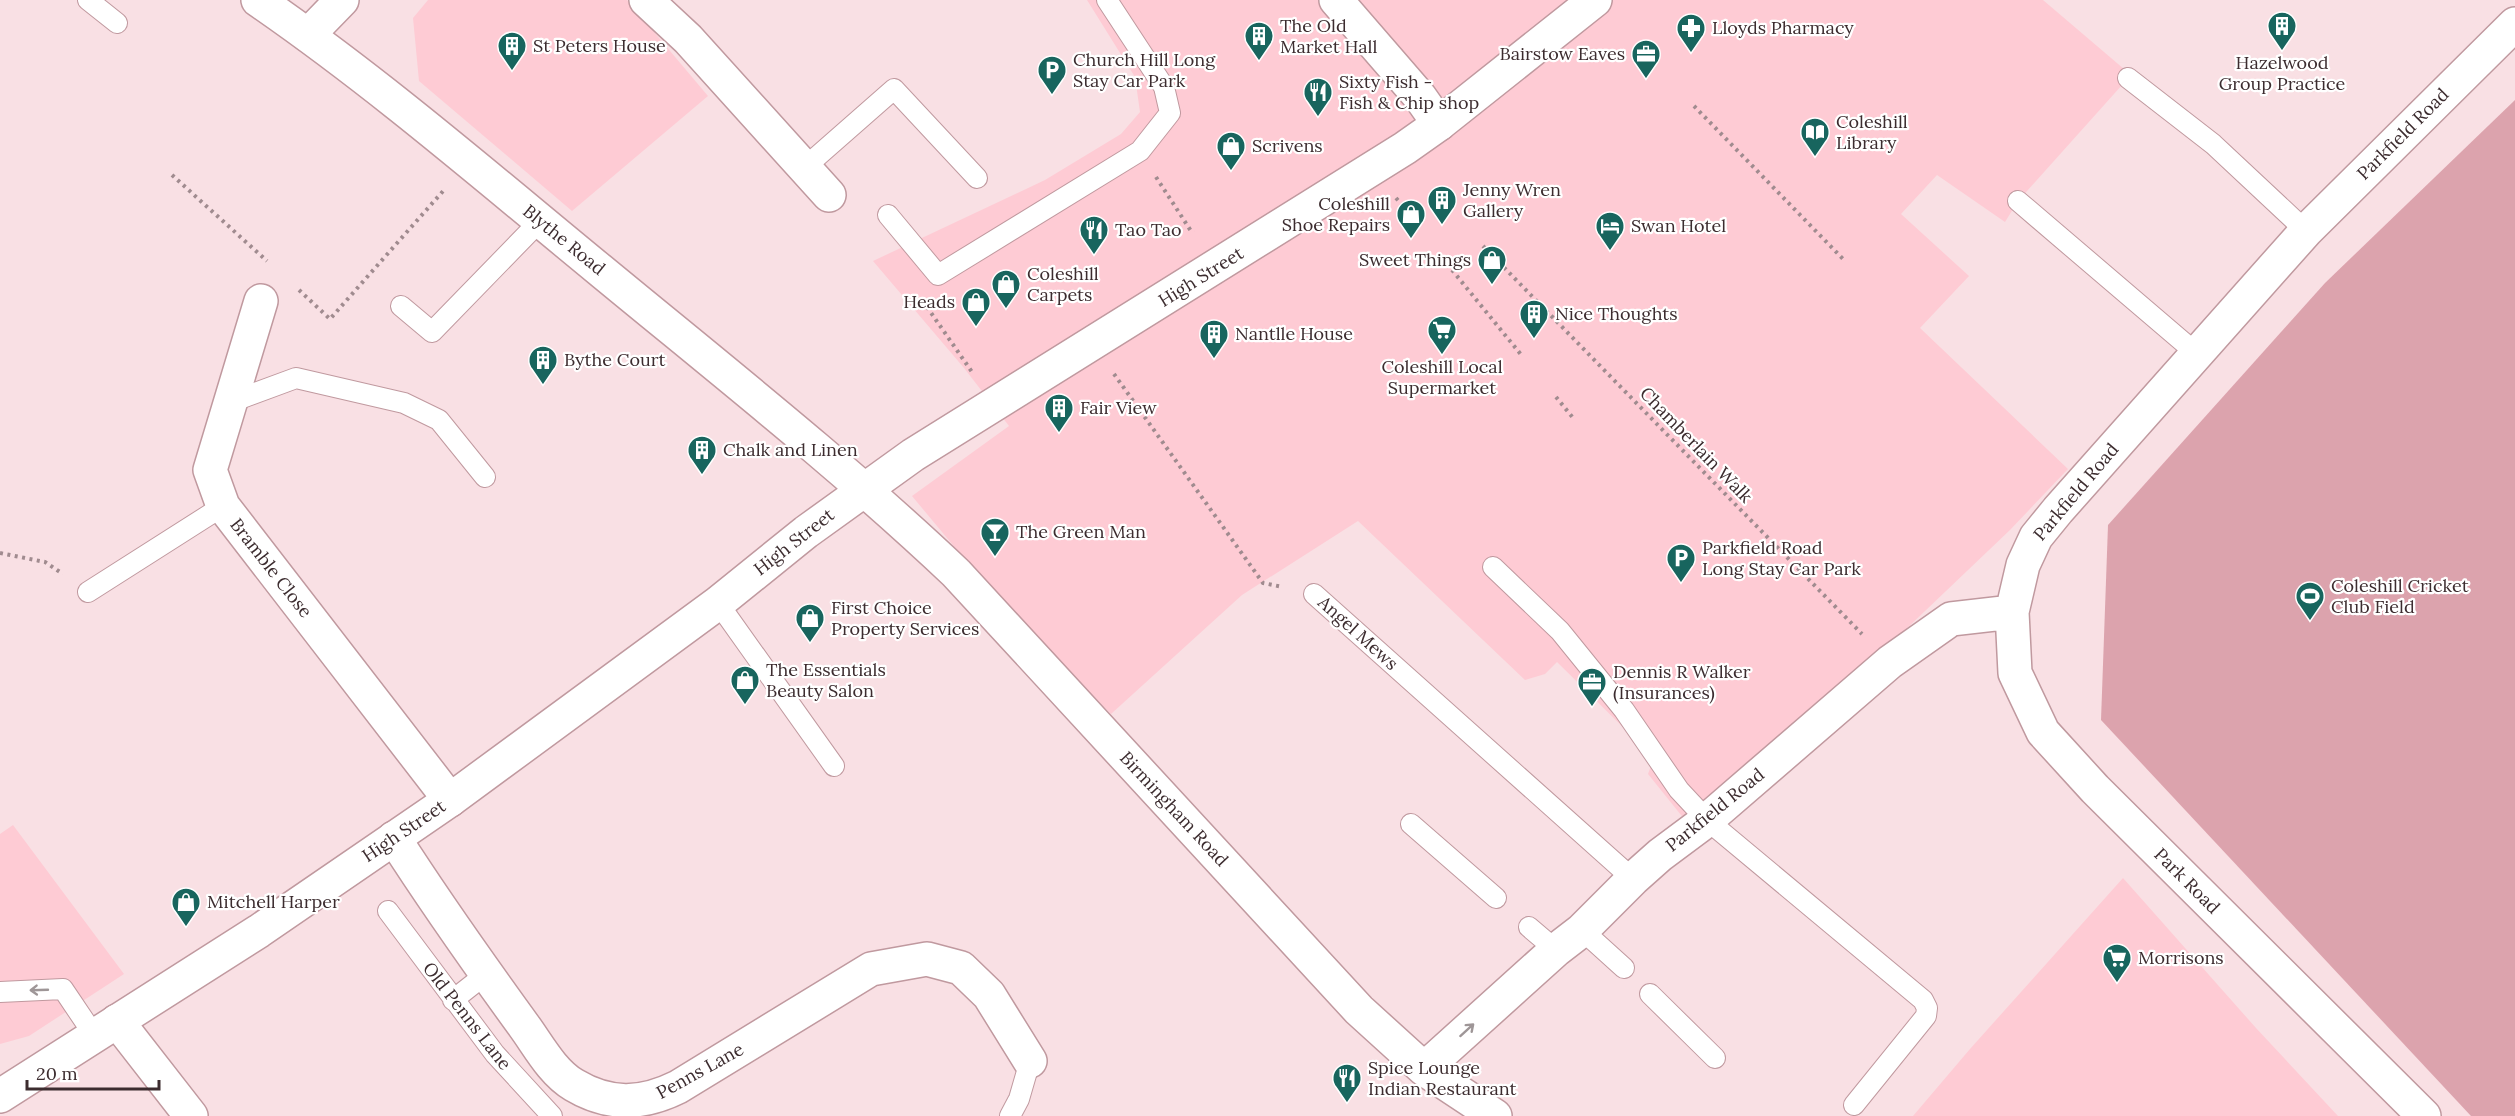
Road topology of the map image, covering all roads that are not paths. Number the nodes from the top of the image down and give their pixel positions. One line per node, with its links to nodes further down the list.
1 (88, 0): 8 (lane)
2 (258, 0): 10 (street, Blythe Road)
3 (342, 0): 10 (street)
4 (646, 0): 13 (street)
5 (1107, 0): 17 (lane)
6 (1336, 0): 12 (street)
7 (1595, 0): 12 (street, High Street)
8 (117, 23)
9 (2515, 24): 19 (street, Parkfield Road)
10 (308, 35): 18 (street, Blythe Road)
11 (2128, 78): 19 (lane)
12 (1439, 124): 25 (street, High Street)
13 (804, 168): 14 (lane); 15 (street)
14 (977, 178)
15 (829, 195)
16 (2018, 201): 22 (lane)
17 (888, 215)
18 (540, 220): 21 (lane); 25 (street, Blythe Road)
19 (2306, 231): 22 (street, Parkfield Road)
20 (261, 301): 23 (street, Bramble Close)
21 (401, 306)
22 (2196, 353): 31 (street, Parkfield Road)
23 (231, 402): 24 (lane); 26 (street, Bramble Close)
24 (485, 477)
25 (864, 489): 30 (street, High Street); 51 (street, Birmingham Road)
26 (223, 506): 28 (lane); 33 (street, Bramble Close)
27 (1493, 567): 34 (lane)
28 (88, 592)
29 (1314, 594): 37 (lane, Angel Mews)
30 (718, 603): 32 (lane); 33 (street, High Street)
31 (2012, 612): 34 (street, Parkfield Road); 58 (street, Park Road)
32 (834, 766)
33 (450, 800): 36 (street, High Street)
34 (1707, 820): 37 (street, Parkfield Road); 53 (lane)
35 (1411, 824): 38 (lane)
36 (394, 838): 44 (street, Penns Lane); 48 (street, High Street)
37 (1633, 879): 41 (street, Parkfield Road)
38 (1496, 898)
39 (388, 911): 47 (lane, Old Penns Lane)
40 (1528, 927): 42 (lane)
41 (1582, 930): 42 (street, Parkfield Road); 43 (lane)
42 (1556, 950): 51 (street, Parkfield Road, one-way to 42)
43 (1624, 968)
44 (486, 974): 47 (lane); 50 (street, Penns Lane)
45 (0, 992): 48 (lane, one-way to 45)
46 (1650, 994): 49 (lane)
47 (453, 1000): 55 (lane, Old Penns Lane)
48 (106, 1028): 52 (street, High Street); 54 (street)
49 (1715, 1058)
50 (1030, 1061): 56 (lane)
51 (1424, 1069): 57 (street, Birmingham Road)
52 (0, 1096)
53 (1854, 1105)
54 (191, 1116)
55 (552, 1116)
56 (1010, 1116)
57 (1495, 1116)
58 (2424, 1116)

